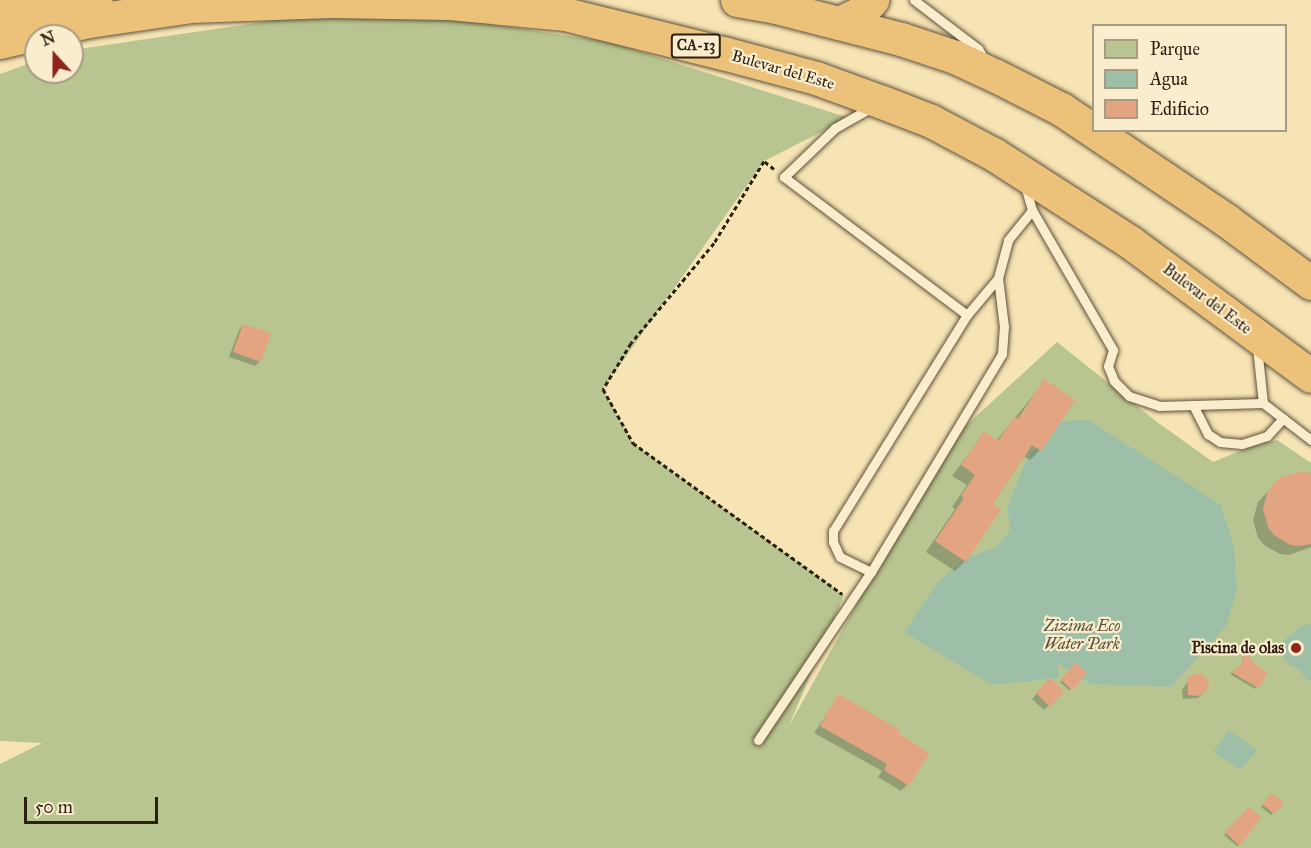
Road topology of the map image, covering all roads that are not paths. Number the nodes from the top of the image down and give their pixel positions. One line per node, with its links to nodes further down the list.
1 (96, 0): 8 (highway)
2 (107, 0): 7 (highway)
3 (737, 0): 6 (highway)
4 (872, 0): 9 (highway)
5 (914, 0): 11 (lane)
6 (784, 4): 9 (highway)
7 (190, 6): 10 (highway, Bulevar del Este / CA-13); 12 (highway, Bulevar del Este / CA-13)
8 (0, 15)
9 (838, 23): 11 (highway)
10 (0, 42)
11 (996, 76): 13 (highway)
12 (882, 102): 15 (highway, Bulevar del Este / CA-13); 21 (lane)
13 (1092, 130)
14 (1095, 132): 17 (highway)
15 (1021, 171): 16 (lane); 22 (highway, Bulevar del Este / CA-13)
16 (1032, 210): 19 (lane); 25 (lane)
17 (1226, 220): 18 (highway); 20 (highway)
18 (1311, 266)
19 (998, 278): 21 (lane); 28 (lane)
20 (1311, 283)
21 (967, 315): 28 (lane)
22 (1256, 335): 23 (highway, Bulevar del Este / CA-13); 24 (lane)
23 (1311, 375)
24 (1263, 403): 25 (lane); 26 (lane)
25 (1193, 405): 26 (lane)
26 (1283, 418): 27 (lane)
27 (1311, 440)
28 (871, 572): 29 (lane)
29 (758, 740)

